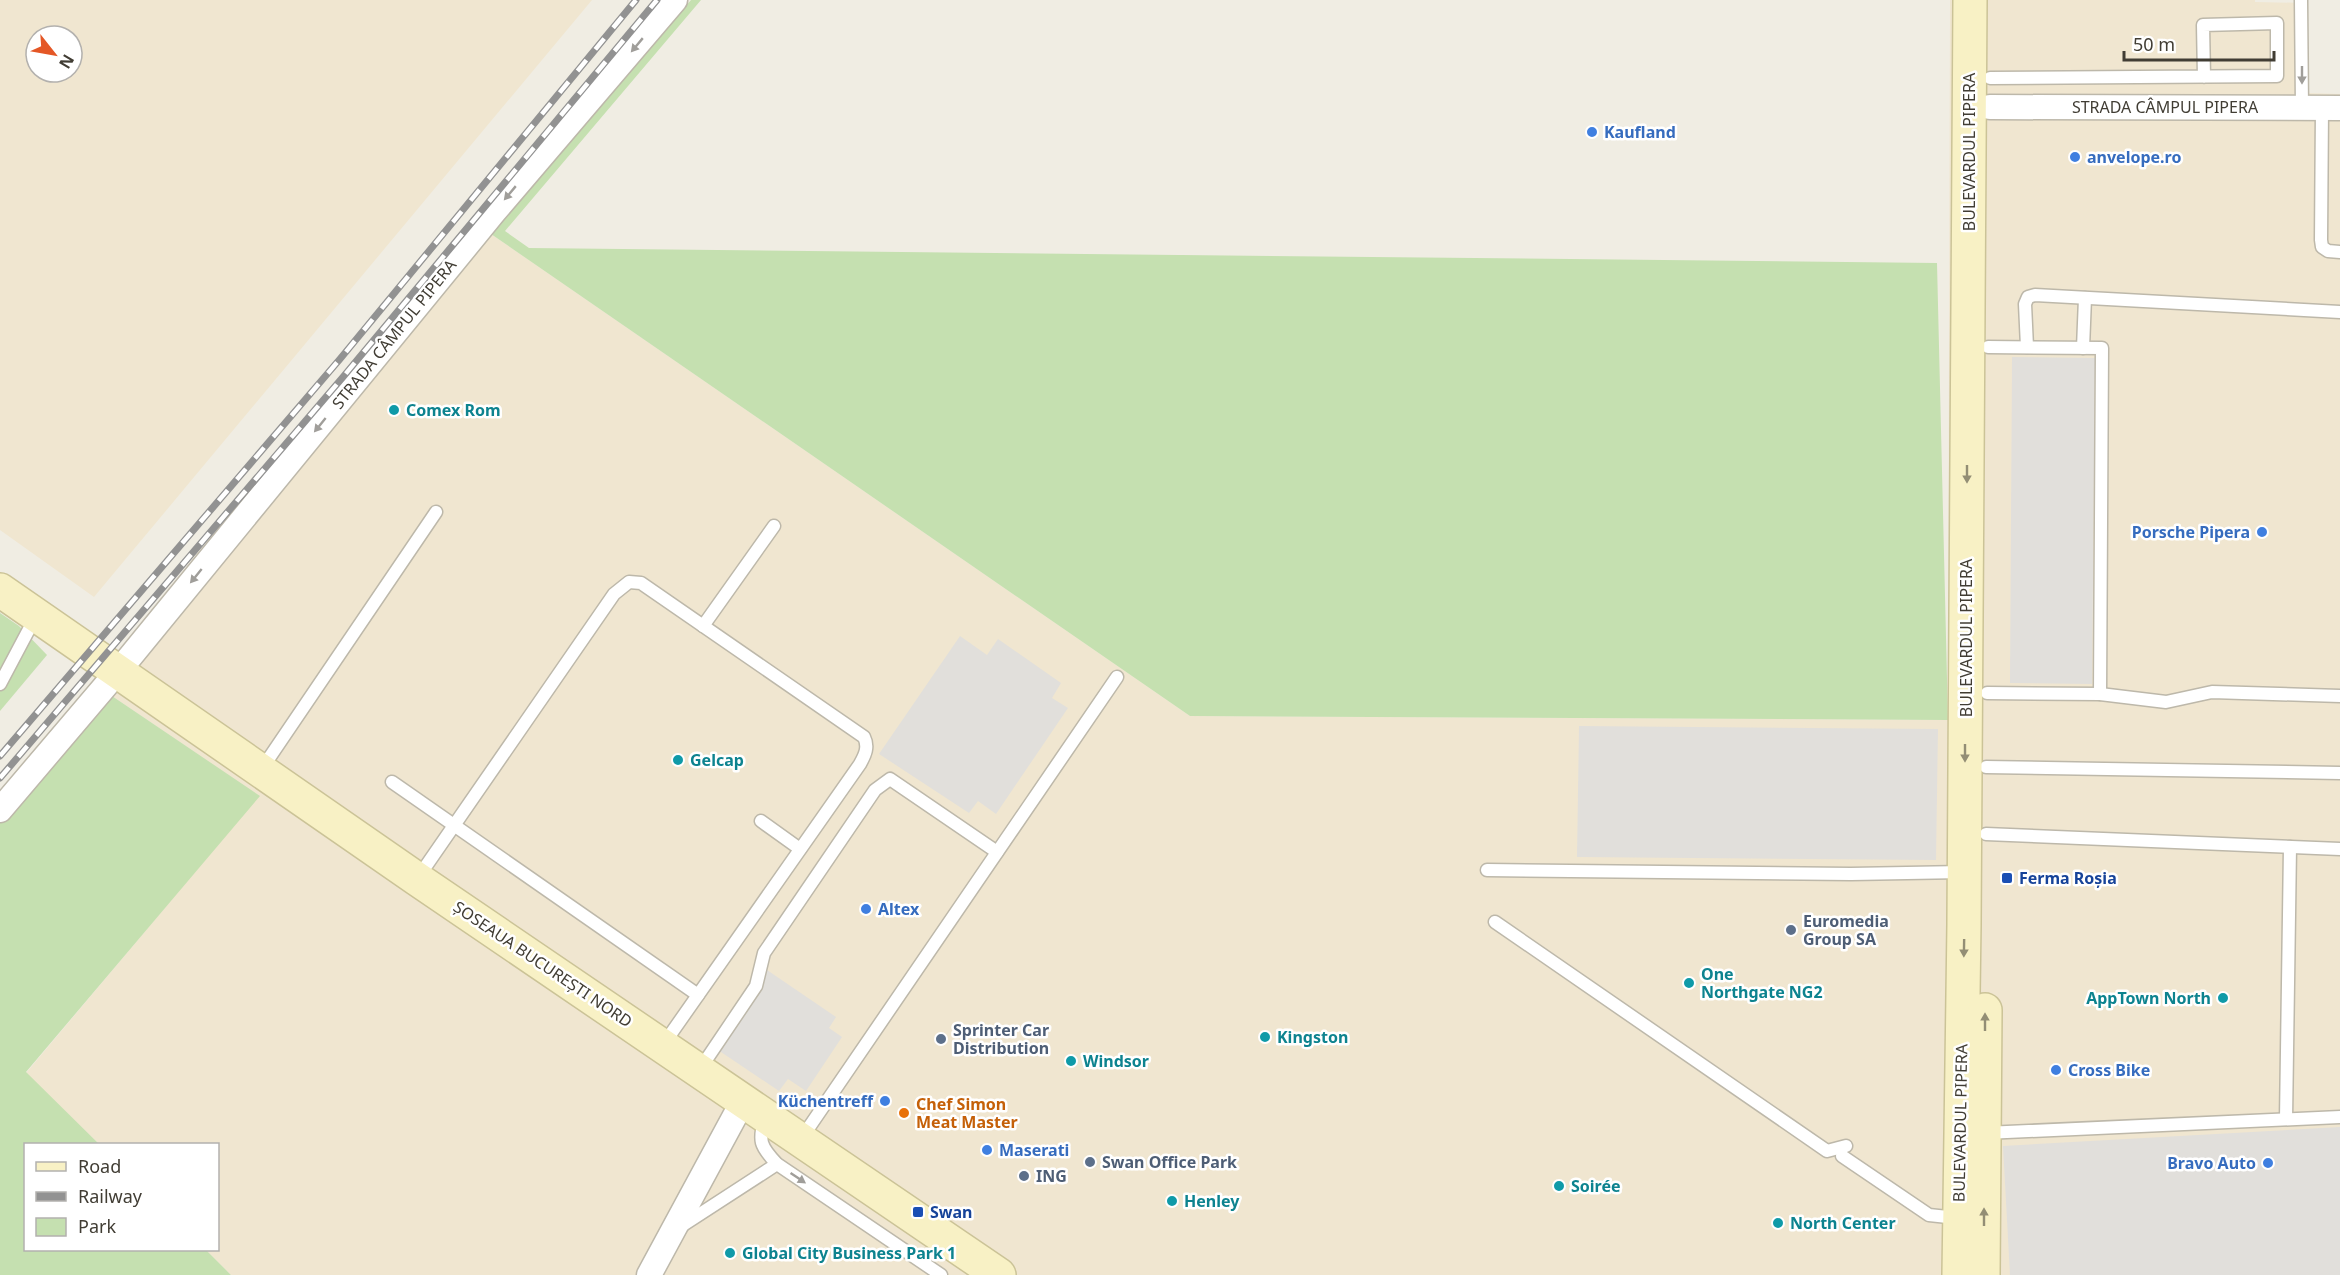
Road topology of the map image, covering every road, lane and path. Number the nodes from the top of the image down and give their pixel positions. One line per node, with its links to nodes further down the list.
1 (675, 0): 19 (street, STRADA CÂMPUL PIPERA, one-way to 19)
2 (1970, 0): 38 (main road, BULEVARDUL PIPERA, one-way to 38)
3 (1990, 0): 6 (main road, BULEVARDUL PIPERA)
4 (2301, 0): 7 (lane, one-way to 7)
5 (2204, 77): 5 (lane); 6 (lane)
6 (1990, 92): 7 (street, STRADA CÂMPUL PIPERA); 11 (main road, BULEVARDUL PIPERA)
7 (2321, 108): 8 (lane)
8 (2340, 252)
9 (2085, 298): 10 (lane); 12 (lane); 13 (lane)
10 (2340, 312)
11 (1988, 347): 12 (lane); 22 (main road, BULEVARDUL PIPERA)
12 (2027, 347): 13 (lane)
13 (2083, 348): 23 (lane)
14 (436, 512): 26 (lane)
15 (774, 526): 18 (lane)
16 (0, 590): 17 (main road, ȘOSEAUA BUCUREȘTI NORD)
17 (36, 615): 19 (main road, ȘOSEAUA BUCUREȘTI NORD); 21 (lane)
18 (703, 626): 31 (lane); 34 (lane)
19 (117, 672): 26 (main road, ȘOSEAUA BUCUREȘTI NORD); 29 (street, STRADA CÂMPUL PIPERA)
20 (1117, 677): 36 (lane)
21 (0, 684)
22 (1986, 693): 23 (lane); 25 (main road, BULEVARDUL PIPERA)
23 (2100, 694): 24 (lane)
24 (2340, 696)
25 (1986, 767): 27 (lane); 32 (main road, BULEVARDUL PIPERA)
26 (261, 771): 39 (main road, ȘOSEAUA BUCUREȘTI NORD)
27 (2340, 773)
28 (392, 782): 31 (lane)
29 (0, 810)
30 (761, 821): 34 (lane)
31 (454, 825): 39 (lane); 41 (lane)
32 (1986, 834): 33 (lane); 47 (main road, BULEVARDUL PIPERA, one-way to 32)
33 (2290, 847): 35 (lane); 46 (lane)
34 (800, 849): 41 (lane)
35 (2340, 849)
36 (997, 852): 43 (lane); 48 (lane)
37 (1487, 870): 38 (lane)
38 (1964, 872): 50 (main road, BULEVARDUL PIPERA, one-way to 50)
39 (417, 879): 42 (main road, ȘOSEAUA BUCUREȘTI NORD)
40 (1495, 922): 50 (lane)
41 (699, 995): 42 (lane)
42 (663, 1046): 43 (main road, ȘOSEAUA BUCUREȘTI NORD)
43 (699, 1070): 44 (main road, ȘOSEAUA BUCUREȘTI NORD)
44 (755, 1108): 48 (main road, ȘOSEAUA BUCUREȘTI NORD); 49 (lane); 51 (street)
45 (2340, 1117): 46 (lane)
46 (2286, 1119): 47 (lane)
47 (1984, 1133): 56 (main road, BULEVARDUL PIPERA, one-way to 47)
48 (800, 1139): 54 (main road, ȘOSEAUA BUCUREȘTI NORD)
49 (777, 1164): 51 (lane); 53 (lane, one-way to 53)
50 (1959, 1218): 55 (main road, BULEVARDUL PIPERA)
51 (672, 1233): 52 (street)
52 (649, 1275)
53 (941, 1275)
54 (999, 1275)
55 (1959, 1275)
56 (1983, 1275)

